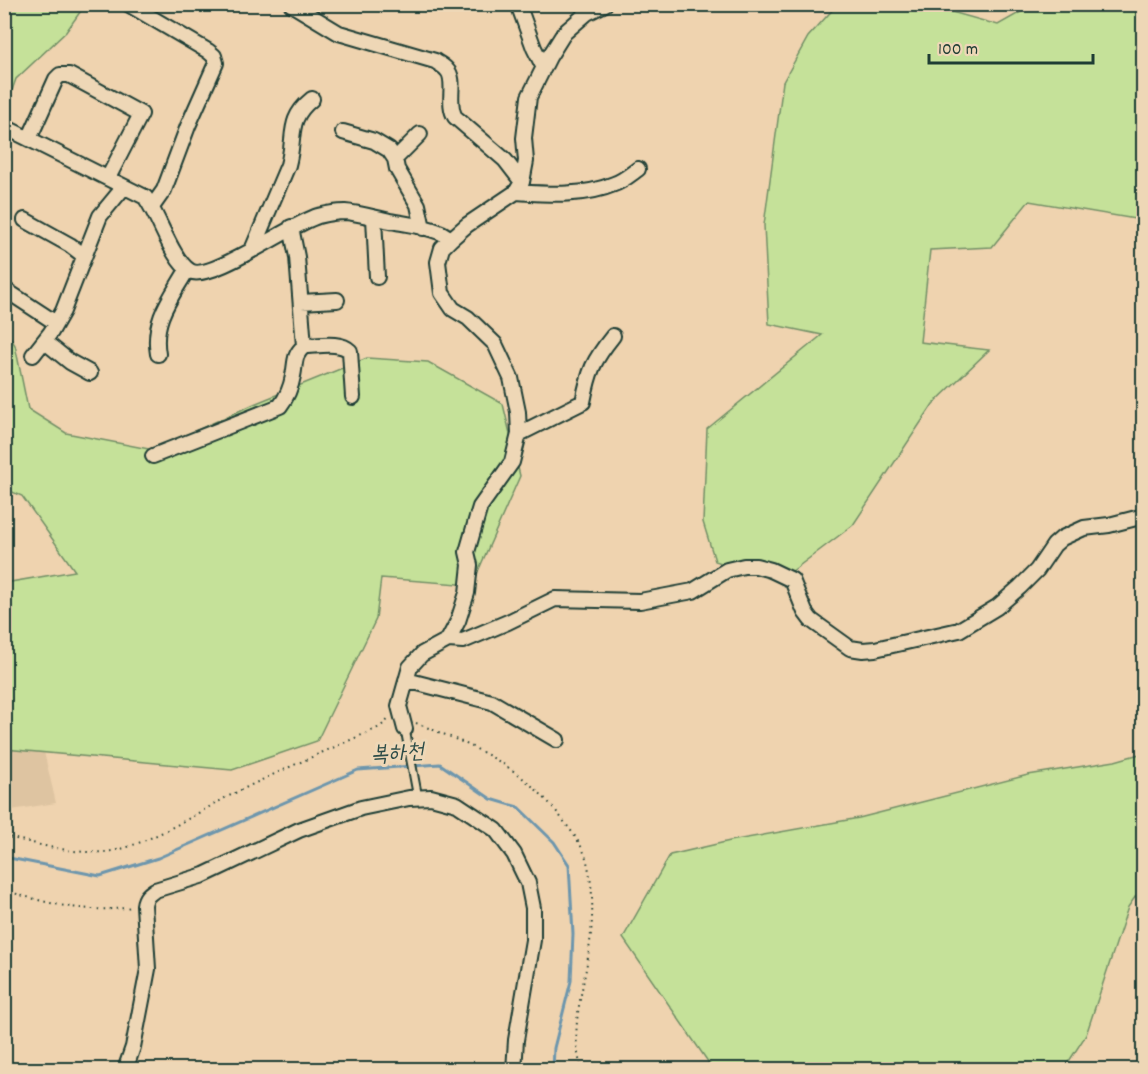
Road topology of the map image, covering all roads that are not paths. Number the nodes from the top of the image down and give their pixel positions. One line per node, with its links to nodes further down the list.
1 (128, 4): 16 (street)
2 (291, 4): 15 (street)
3 (518, 4): 5 (street)
4 (605, 5): 5 (street)
5 (544, 68): 15 (street)
6 (312, 99): 22 (street)
7 (11, 130): 10 (street)
8 (342, 132): 11 (street)
9 (420, 134): 11 (street)
10 (29, 139): 13 (street); 13 (street)
11 (395, 159): 20 (street)
12 (638, 169): 15 (street)
13 (108, 178): 14 (street)
14 (124, 187): 16 (street); 23 (street)
15 (519, 187): 21 (street)
16 (152, 207): 24 (street)
17 (374, 218): 19 (street); 20 (street); 25 (street)
18 (25, 220): 23 (street)
19 (291, 227): 22 (street); 28 (street)
20 (423, 228): 21 (street)
21 (451, 239): 37 (street)
22 (252, 250): 24 (street)
23 (83, 255): 29 (street)
24 (187, 270): 33 (street)
25 (377, 277)
26 (4, 289): 29 (street)
27 (337, 300): 28 (street)
28 (301, 302): 32 (street)
29 (57, 323): 31 (street)
30 (613, 336): 37 (street)
31 (44, 341): 34 (street); 35 (street)
32 (304, 346): 36 (street); 38 (street)
33 (158, 354)
34 (33, 355)
35 (90, 373)
36 (352, 397)
37 (519, 434): 40 (street)
38 (153, 456)
39 (1143, 516): 40 (street)
40 (448, 640): 41 (street)
41 (406, 680): 42 (street); 43 (street)
42 (405, 726): 44 (lane)
43 (557, 741)
44 (417, 793): 45 (street); 46 (street)
45 (125, 1070)
46 (514, 1070)

